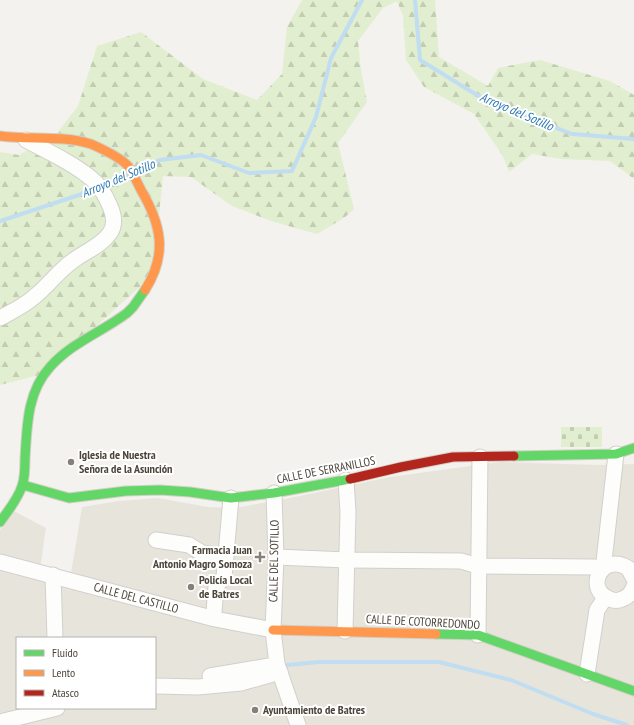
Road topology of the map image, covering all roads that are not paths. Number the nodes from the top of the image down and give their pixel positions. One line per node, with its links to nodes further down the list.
1 (0, 136): 2 (street)
2 (23, 138): 3 (street); 8 (street)
3 (0, 318)
4 (634, 448): 5 (street, CALLE DE SERRANILLOS)
5 (616, 454): 6 (street, CALLE DE SERRANILLOS); 18 (street)
6 (480, 457): 7 (street, CALLE DE SERRANILLOS); 17 (street)
7 (346, 480): 9 (street, CALLE DE SERRANILLOS); 15 (street)
8 (23, 485): 10 (street, CALLE DE SERRANILLOS); 11 (street)
9 (274, 493): 10 (street, CALLE DE SERRANILLOS); 14 (street, CALLE DEL SOTILLO)
10 (231, 498): 13 (street)
11 (0, 522)
12 (156, 540): 13 (street)
13 (226, 557): 22 (street)
14 (276, 557): 15 (street); 23 (street, CALLE DEL SOTILLO)
15 (347, 560): 17 (street); 24 (street)
16 (0, 562): 19 (street, CALLE DEL CASTILLO)
17 (478, 566): 18 (street); 25 (street)
18 (603, 568): 20 (street); 21 (street)
19 (53, 575): 23 (street, CALLE DEL CASTILLO); 26 (street)
20 (632, 584): 21 (street)
21 (605, 598): 28 (street)
22 (214, 612)
23 (273, 630): 24 (street, CALLE DE COTORREDONDO); 27 (street, CALLE DEL SOTILLO)
24 (345, 631): 25 (street, CALLE DE COTORREDONDO)
25 (478, 635): 28 (street, CALLE DE COTORREDONDO)
26 (55, 637)
27 (278, 668): 29 (street); 30 (street); 34 (street, CALLE DEL SOTILLO)
28 (586, 674): 31 (street, CALLE DE COTORREDONDO)
29 (156, 677)
30 (156, 686)
31 (634, 691)
32 (53, 709): 33 (street)
33 (0, 722)
34 (298, 725)

